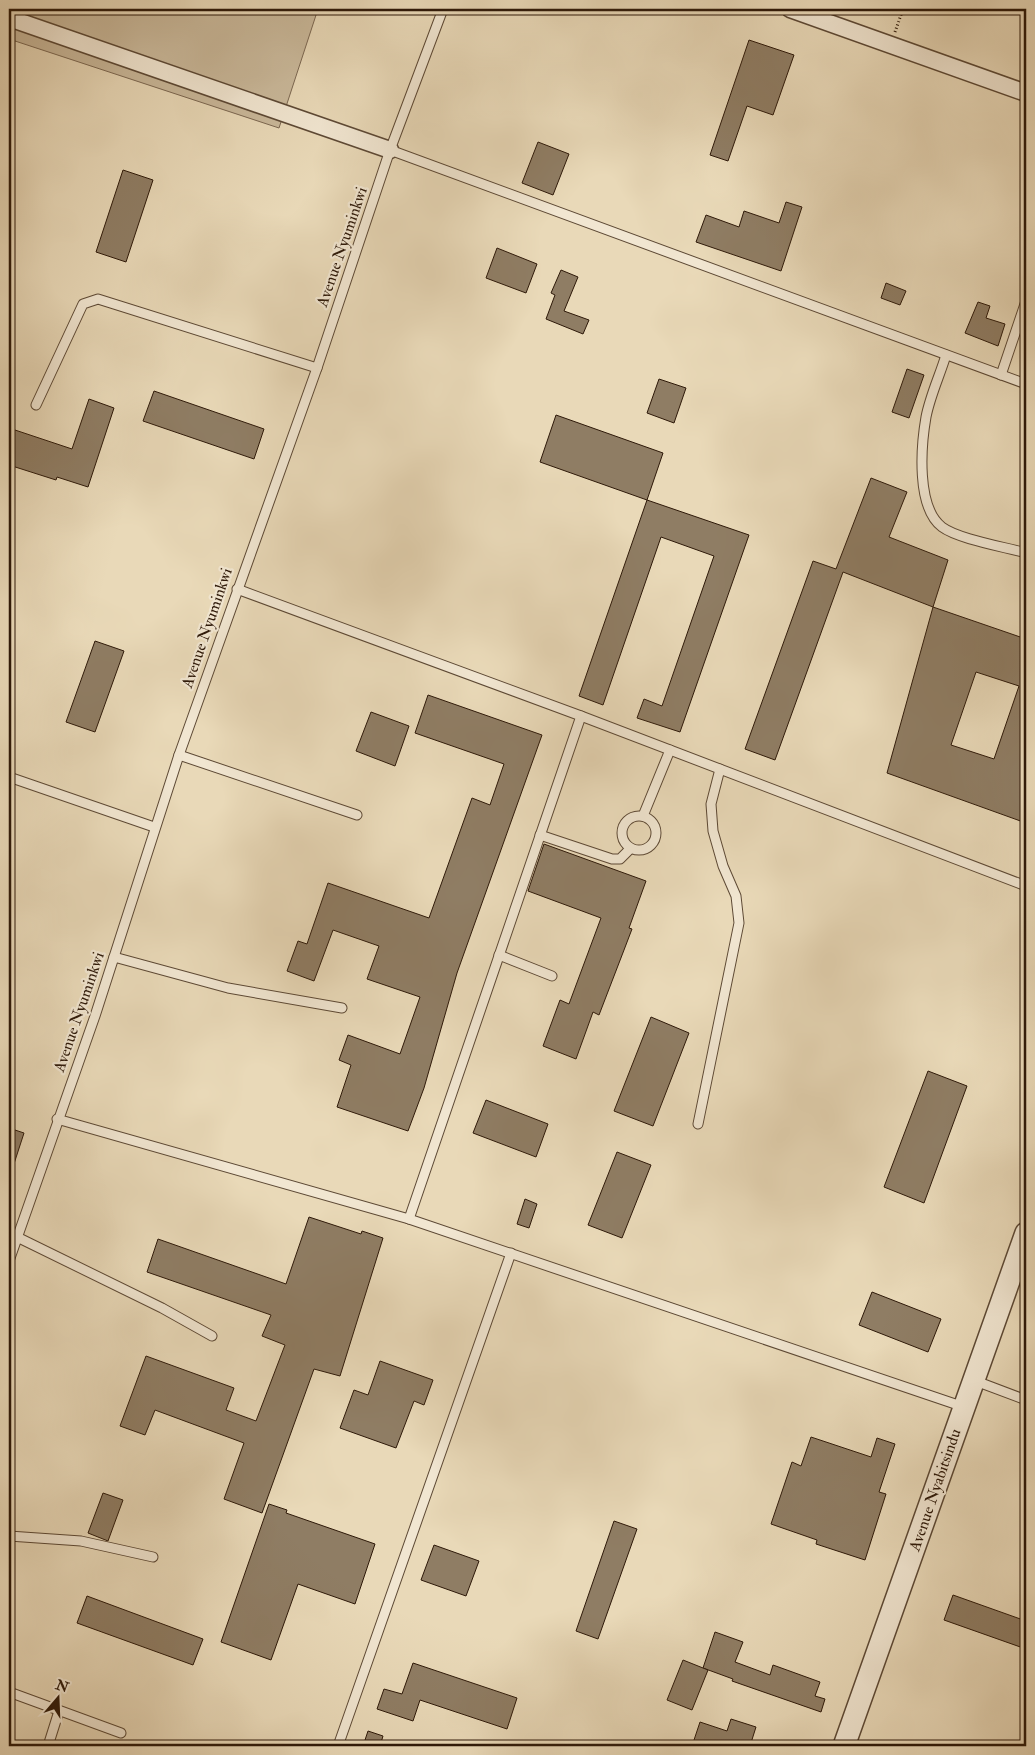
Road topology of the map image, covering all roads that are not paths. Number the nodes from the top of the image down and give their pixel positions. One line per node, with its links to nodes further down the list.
1 (443, 9): 5 (lane, Avenue Nyuminkwi)
2 (790, 9): 4 (street)
3 (9, 18): 5 (street)
4 (1026, 93)
5 (390, 150): 7 (lane); 8 (lane, Avenue Nyuminkwi)
6 (1026, 301): 9 (lane)
7 (946, 354): 9 (lane); 12 (lane)
8 (317, 368): 11 (lane); 13 (lane, Avenue Nyuminkwi)
9 (1001, 375): 10 (lane)
10 (1026, 384)
11 (36, 405)
12 (1026, 553)
13 (237, 589): 14 (lane); 16 (lane, Avenue Nyuminkwi)
14 (581, 716): 15 (lane); 22 (lane)
15 (670, 750): 17 (lane); 20 (lane)
16 (178, 755): 19 (lane); 21 (lane, Avenue Nyuminkwi)
17 (720, 769): 24 (lane); 30 (lane)
18 (9, 777): 21 (lane)
19 (357, 815)
20 (644, 816): 23 (lane); 23 (lane)
21 (154, 827): 26 (lane, Avenue Nyuminkwi)
22 (540, 835): 23 (lane); 25 (lane)
23 (630, 849)
24 (1026, 886)
25 (499, 955): 27 (lane); 31 (lane)
26 (114, 957): 28 (lane); 29 (lane, Avenue Nyuminkwi)
27 (552, 976)
28 (342, 1008)
29 (57, 1119): 31 (lane); 33 (lane, Avenue Nyuminkwi)
30 (698, 1124)
31 (409, 1219): 34 (lane)
32 (1026, 1233): 37 (street, Avenue Nyabitsindu)
33 (17, 1237): 35 (lane, Avenue Nyuminkwi); 36 (lane)
34 (510, 1253): 39 (lane); 46 (lane)
35 (9, 1261)
36 (212, 1336)
37 (973, 1380): 38 (lane); 39 (street, Avenue Nyabitsindu)
38 (1026, 1400)
39 (964, 1407): 47 (street, Avenue Nyabitsindu)
40 (9, 1536): 41 (lane)
41 (152, 1556)
42 (9, 1692): 43 (lane)
43 (59, 1711): 44 (lane); 45 (lane)
44 (121, 1733)
45 (48, 1746)
46 (338, 1746)
47 (844, 1746)

